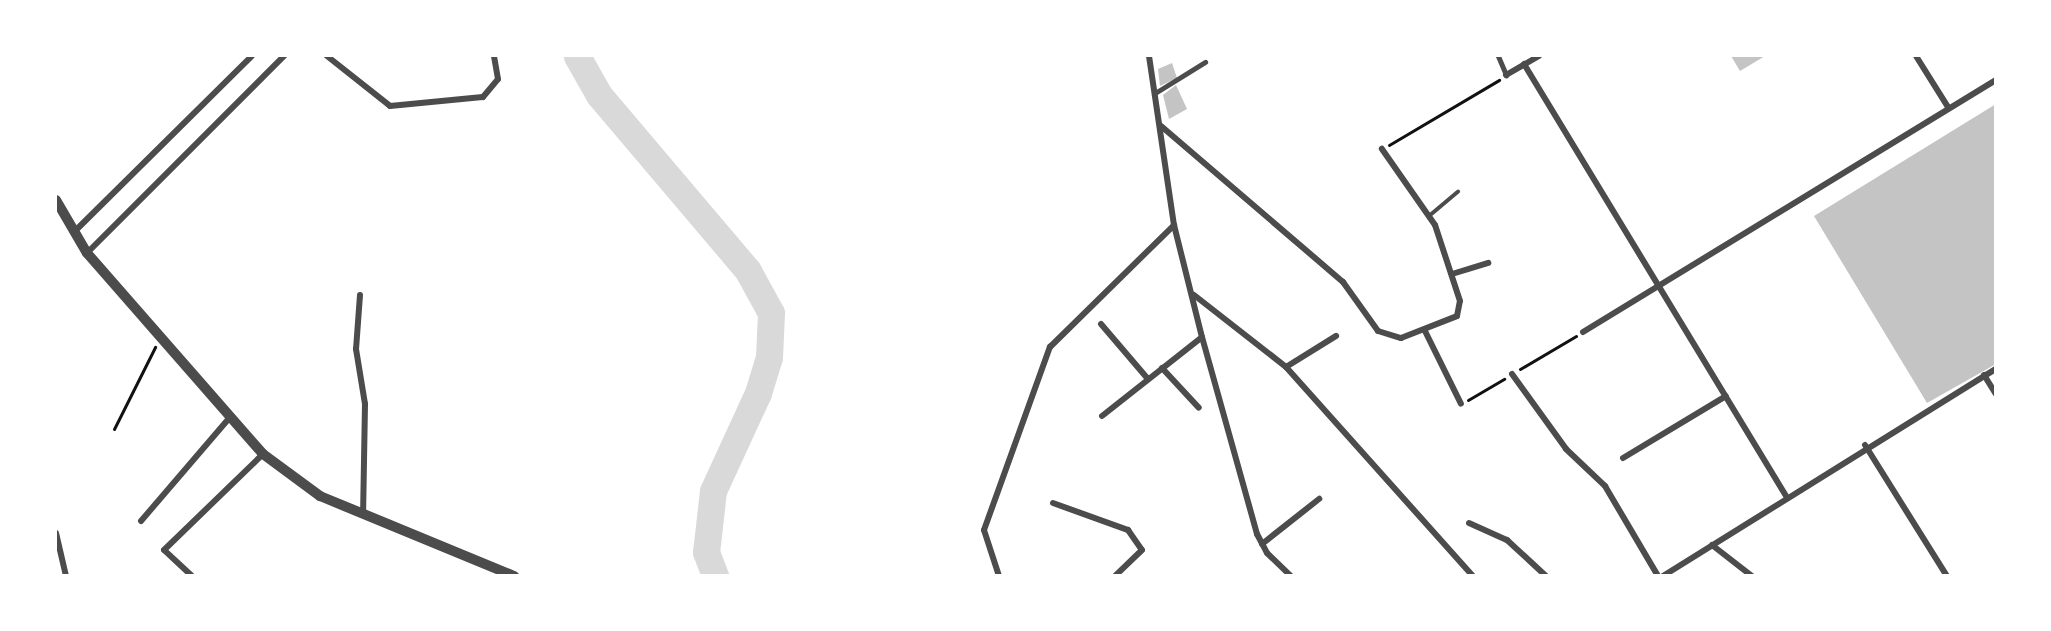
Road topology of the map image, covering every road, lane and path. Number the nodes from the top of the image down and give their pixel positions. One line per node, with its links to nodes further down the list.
1 (252, 56): 21 (street)
2 (284, 56): 22 (street)
3 (327, 56): 4 (street)
4 (494, 56)
5 (1149, 56): 13 (street)
6 (1498, 56): 11 (street)
7 (1539, 56): 10 (street)
8 (1916, 56): 14 (street)
9 (1205, 62): 13 (street)
10 (1524, 64): 11 (street); 25 (street)
11 (1506, 75): 16 (path)
12 (1995, 80): 14 (street)
13 (1155, 93): 15 (street)
14 (1948, 107): 25 (street)
15 (1161, 126): 20 (street); 29 (street)
16 (1382, 149): 19 (street)
17 (1458, 192): 19 (lane)
18 (56, 200): 21 (street)
19 (1428, 216): 24 (street)
20 (1174, 225): 27 (street); 64 (street)
21 (74, 232): 22 (street)
22 (87, 253): 45 (street)
23 (1488, 263): 24 (street)
24 (1452, 274): 29 (street)
25 (1660, 285): 30 (street); 41 (street)
26 (360, 295): 53 (street)
27 (1193, 295): 32 (street); 34 (street)
28 (1101, 324): 39 (street)
29 (1425, 331): 42 (street)
30 (1583, 332)
31 (1336, 336): 34 (street)
32 (1202, 337): 35 (street); 57 (street)
33 (149, 359): 46 (path)
34 (1286, 367): 67 (street)
35 (1162, 368): 39 (street); 43 (street)
36 (1995, 369): 38 (street)
37 (1512, 374): 69 (street)
38 (1984, 375): 40 (street); 47 (street)
39 (1148, 379): 44 (street)
40 (1995, 394)
41 (1726, 396): 49 (street); 50 (street)
42 (1461, 404)
43 (1199, 408)
44 (1102, 416)
45 (230, 417): 48 (street); 54 (street)
46 (114, 429)
47 (1865, 445): 50 (street); 72 (street)
48 (263, 454): 53 (street); 62 (street)
49 (1623, 458)
50 (1786, 496): 58 (street)
51 (1318, 499): 57 (street)
52 (1053, 503): 65 (street)
53 (363, 516): 63 (street)
54 (141, 521)
55 (1469, 523): 68 (street)
56 (56, 533): 60 (street)
57 (1262, 544): 66 (street)
58 (1712, 545): 70 (street); 71 (street)
59 (56, 556): 60 (street)
60 (64, 556): 61 (street)
61 (66, 576)
62 (192, 576)
63 (514, 576)
64 (999, 576)
65 (1115, 576)
66 (1291, 576)
67 (1473, 576)
68 (1546, 576)
69 (1658, 576)
70 (1663, 576)
71 (1752, 576)
72 (1947, 576)

